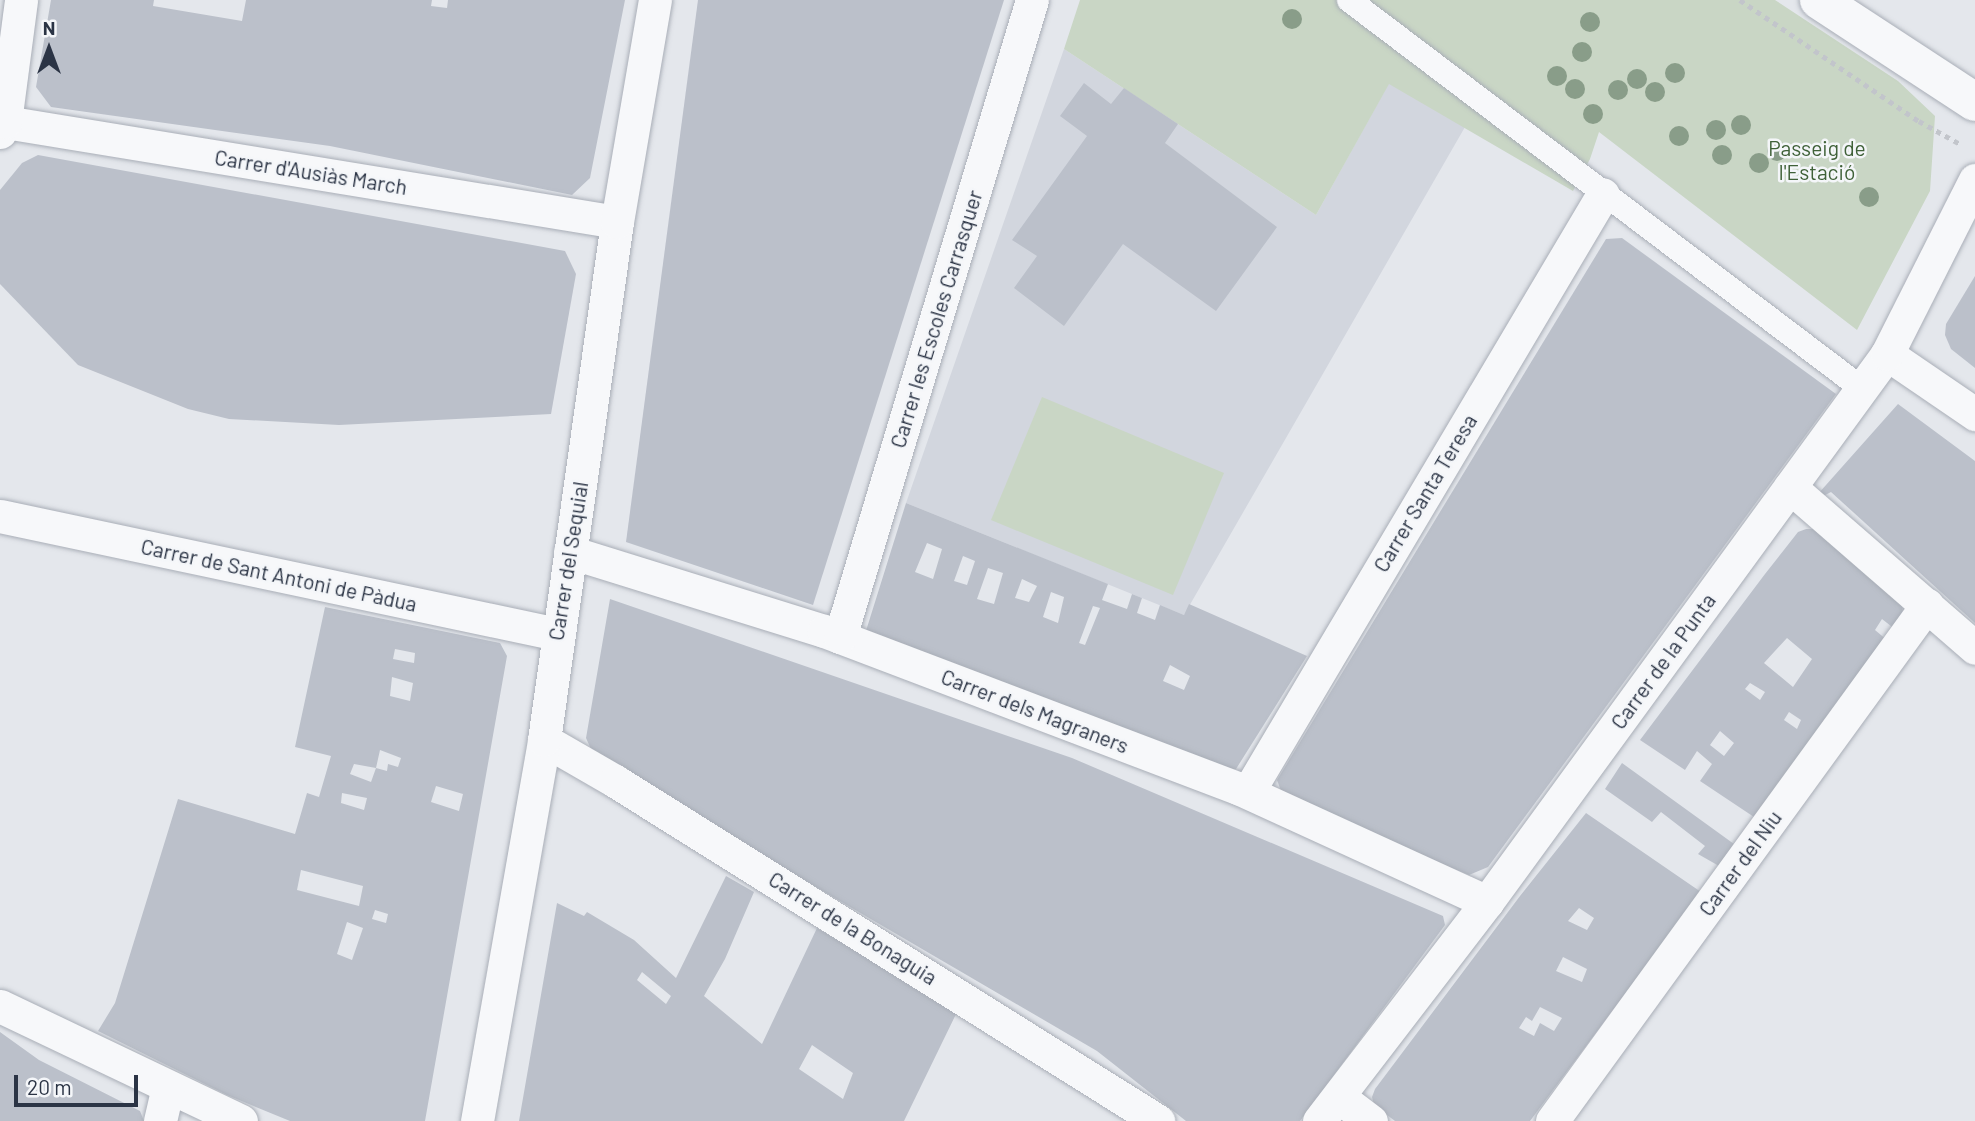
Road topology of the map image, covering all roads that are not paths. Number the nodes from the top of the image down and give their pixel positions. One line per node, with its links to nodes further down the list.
1 (21, 0): 7 (street)
2 (654, 0): 10 (street, Carrer del Sequial)
3 (1032, 0): 19 (street, Carrer les Escoles Carrasquer)
4 (1349, 0): 9 (street)
5 (1819, 0): 6 (street)
6 (1975, 102)
7 (3, 127): 10 (street, Carrer d'Ausiàs March)
8 (1975, 180): 11 (street, Carrer de la Punta)
9 (1603, 194): 12 (street); 22 (street, Carrer Santa Teresa)
10 (617, 222): 16 (street, Carrer del Sequial)
11 (1887, 355): 12 (street, Carrer de la Punta); 13 (street)
12 (1860, 387): 14 (street, Carrer de la Punta)
13 (1975, 414)
14 (1790, 486): 17 (street); 23 (street, Carrer de la Punta)
15 (0, 516): 18 (street, Carrer de Sant Antoni de Pàdua)
16 (570, 552): 18 (street, Carrer del Sequial); 19 (street, Carrer dels Magraners)
17 (1927, 605): 20 (street); 32 (street, Carrer del Niu)
18 (557, 634): 21 (street, Carrer del Sequial)
19 (840, 637): 22 (street, Carrer dels Magraners)
20 (1975, 648)
21 (544, 740): 29 (street, Carrer del Sequial); 30 (street, Carrer de la Bonaguia)
22 (1248, 792): 23 (street, Carrer dels Magraners)
23 (1487, 902): 26 (street, Carrer de la Punta)
24 (0, 1006): 25 (street)
25 (169, 1087): 27 (street); 28 (street)
26 (1329, 1109): 31 (street)
27 (160, 1121)
28 (241, 1121)
29 (477, 1121)
30 (1158, 1121)
31 (1371, 1121)
32 (1552, 1121)

